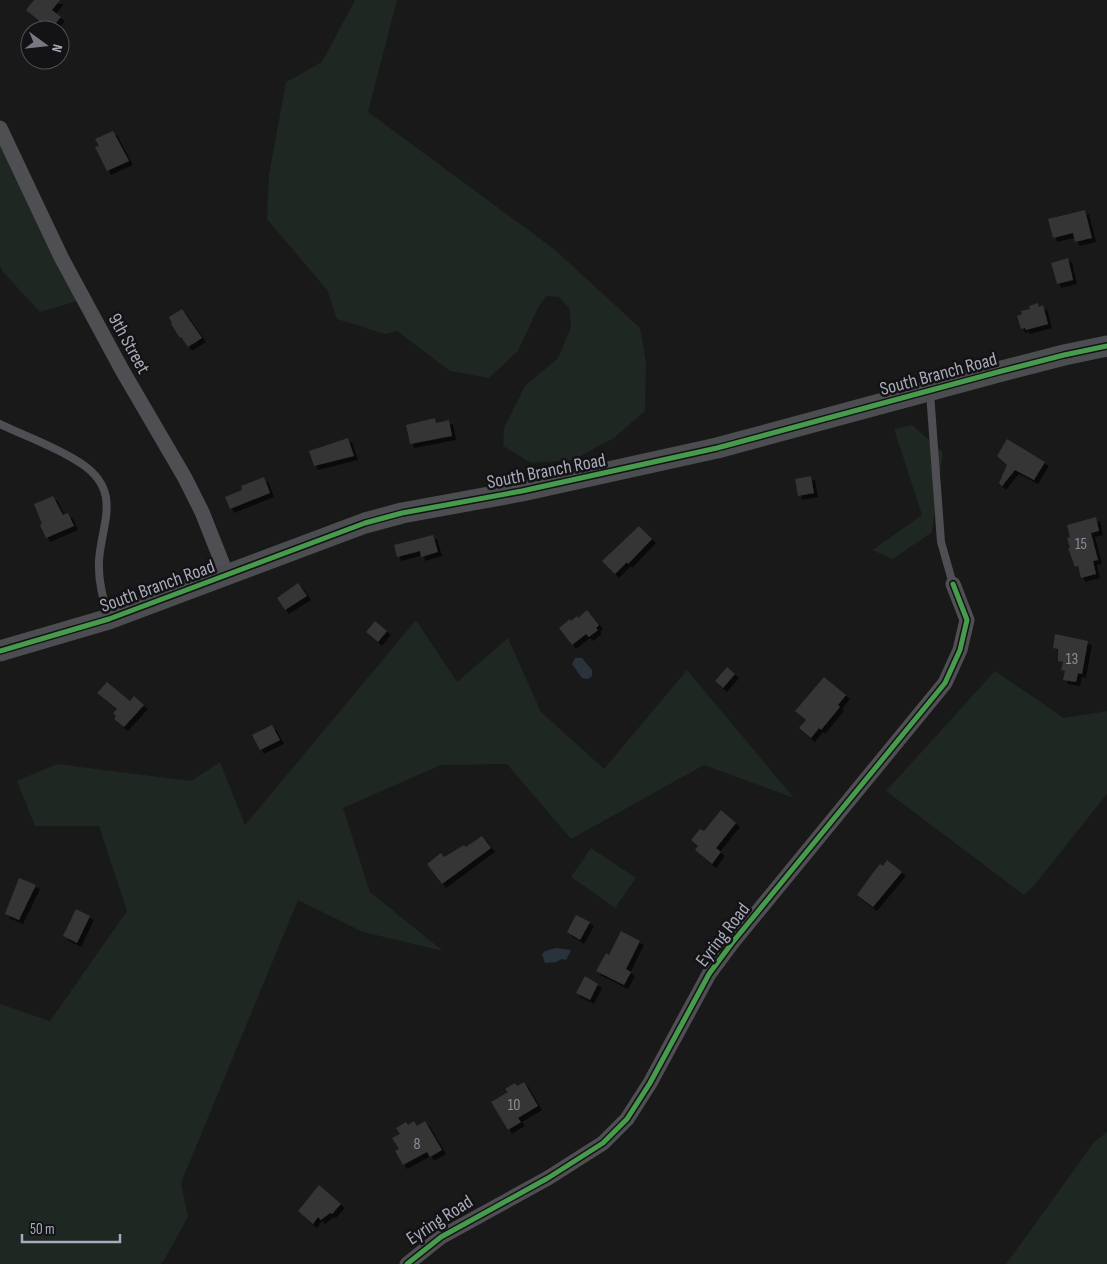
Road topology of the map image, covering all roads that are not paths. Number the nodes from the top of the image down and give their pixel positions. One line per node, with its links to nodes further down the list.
1 (0, 128): 5 (street, 9th Street)
2 (1107, 346): 3 (street, South Branch Road)
3 (930, 391): 5 (street, South Branch Road); 6 (lane)
4 (0, 424): 7 (lane)
5 (228, 575): 7 (street, South Branch Road)
6 (953, 584): 9 (street, Eyring Road)
7 (109, 619): 8 (street, South Branch Road)
8 (0, 651)
9 (407, 1264)

